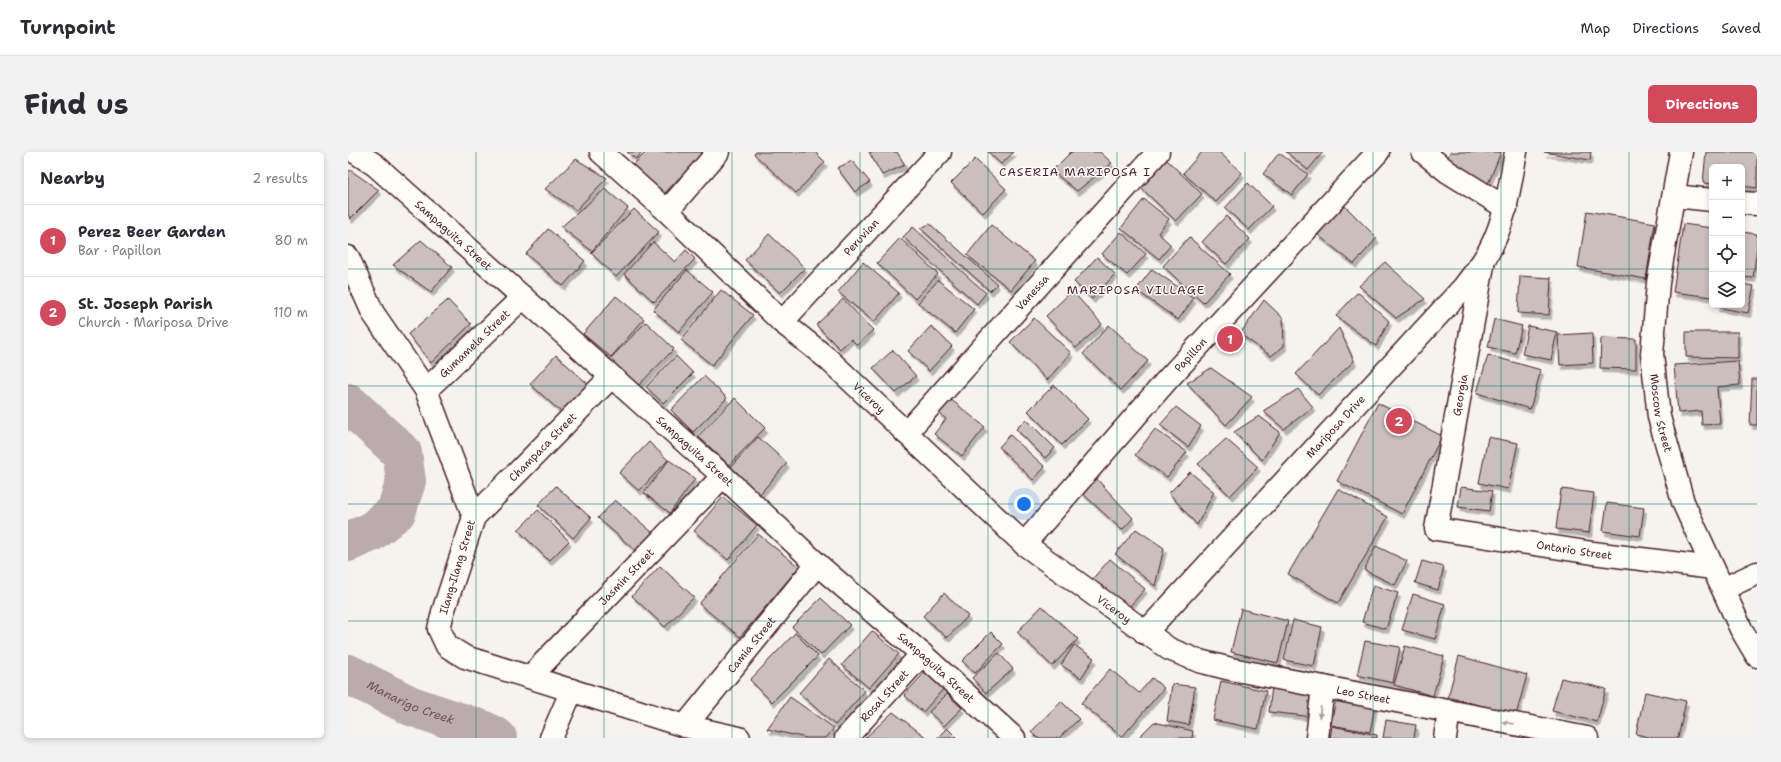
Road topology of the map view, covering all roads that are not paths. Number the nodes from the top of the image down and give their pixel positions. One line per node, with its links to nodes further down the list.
1 (356, 152): 18 (street, Sampaguita Street)
2 (601, 152): 15 (street, Viceroy)
3 (718, 152): 15 (street)
4 (940, 152): 19 (street, Peruvian)
5 (1158, 152): 22 (street, Vanessa)
6 (1378, 152): 26 (street, Papillon)
7 (1423, 152): 14 (street)
8 (1516, 152): 14 (street)
9 (1681, 152): 10 (street, Moscow Street)
10 (1674, 196): 11 (street); 28 (street, Moscow Street)
11 (1709, 200)
12 (1745, 203): 13 (street)
13 (1757, 204)
14 (1506, 208): 17 (street, Mariposa Drive)
15 (667, 210): 19 (street, Viceroy)
16 (348, 257): 21 (street, Ilang-Ilang Street)
17 (1484, 260): 25 (street, Georgia); 31 (street, Mariposa Drive)
18 (523, 297): 20 (street, Sampaguita Street); 21 (street, Gumamela Street)
19 (782, 322): 22 (street, Viceroy)
20 (611, 377): 23 (street, Sampaguita Street); 24 (street, Champaca Street)
21 (426, 390): 24 (street, Ilang-Ilang Street)
22 (906, 433): 26 (street, Viceroy)
23 (723, 476): 27 (street, Sampaguita Street); 34 (street, Jasmin Street)
24 (474, 517): 34 (street, Ilang-Ilang Street)
25 (1436, 529): 28 (street, Ontario Street)
26 (1024, 544): 31 (street, Viceroy)
27 (817, 564): 32 (street, Sampaguita Street); 38 (street, Camia Street)
28 (1713, 568): 30 (street, Moscow Street)
29 (1757, 573): 30 (street)
30 (1722, 589): 33 (street, Moscow Street)
31 (1145, 634): 35 (street, Leo Street)
32 (922, 654): 42 (street, Rosal Street); 43 (street, Sampaguita Street)
33 (1757, 656)
34 (530, 677): 36 (street, Ilang-Ilang Street)
35 (1323, 687): 37 (street, Leo Street); 44 (street, one-way to 44)
36 (572, 690): 38 (street, Ilang-Ilang Street); 40 (street)
37 (1449, 711): 39 (street, Leo Street, one-way to 37); 45 (street)
38 (685, 726): 41 (street, Ilang-Ilang Street)
39 (1581, 737)
40 (551, 738)
41 (739, 738)
42 (846, 738)
43 (1014, 738)
44 (1317, 738)
45 (1445, 738)

